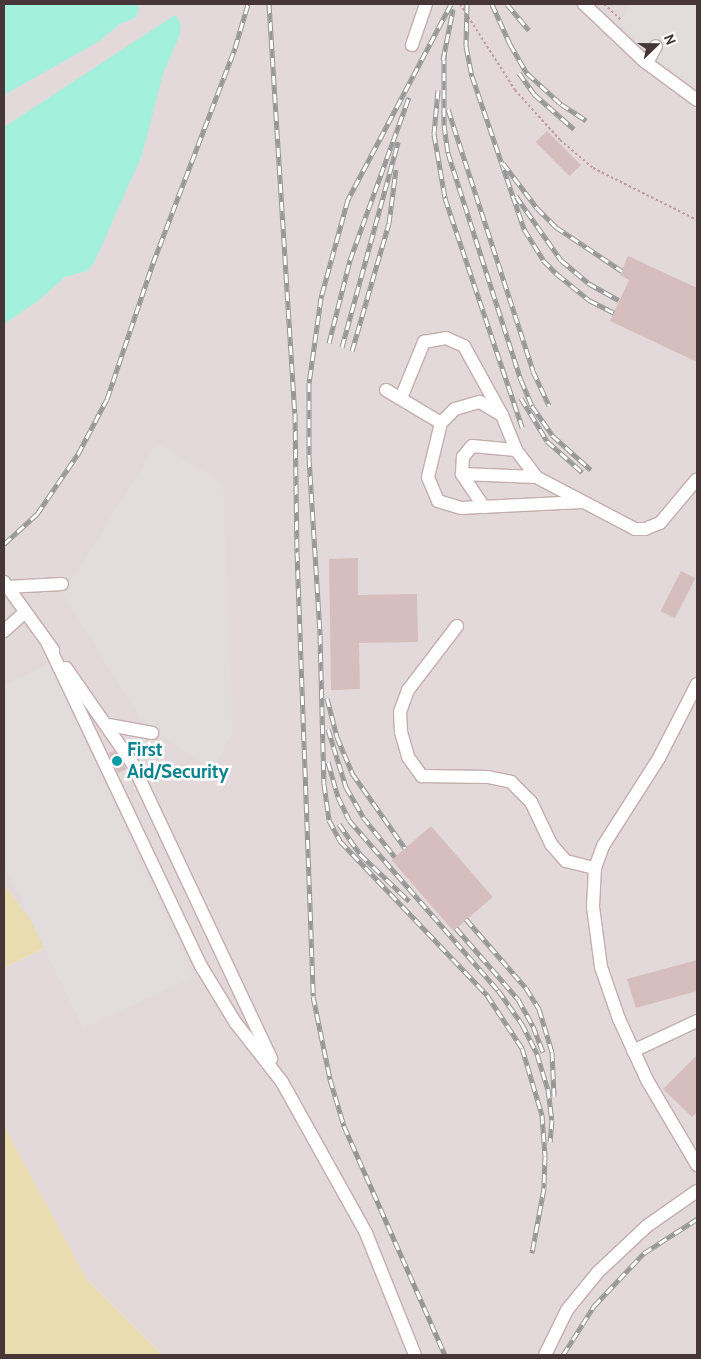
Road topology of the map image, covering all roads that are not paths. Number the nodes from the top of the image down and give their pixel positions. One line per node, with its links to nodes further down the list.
1 (426, 4): 3 (street)
2 (584, 4): 5 (street)
3 (412, 44)
4 (656, 46): 5 (street)
5 (647, 63): 6 (street)
6 (697, 100)
7 (386, 390): 8 (street)
8 (401, 398): 9 (street); 10 (street)
9 (502, 415): 10 (street); 11 (street)
10 (442, 423): 16 (street)
11 (516, 450): 12 (street); 13 (street)
12 (462, 474): 13 (street); 16 (street)
13 (536, 477): 15 (street)
14 (697, 479): 15 (street)
15 (582, 502): 16 (street)
16 (484, 507)
17 (5, 584): 18 (street); 19 (street)
18 (62, 584)
19 (25, 612): 21 (street); 22 (street)
20 (457, 626): 26 (street)
21 (4, 631)
22 (48, 644): 24 (street); 29 (street)
23 (697, 684): 26 (street)
24 (108, 726): 25 (street); 29 (street)
25 (152, 733)
26 (595, 868): 28 (street)
27 (697, 1021): 28 (street)
28 (633, 1051): 30 (street)
29 (283, 1083): 32 (street)
30 (697, 1165)
31 (697, 1191): 33 (street)
32 (415, 1355)
33 (544, 1355)

